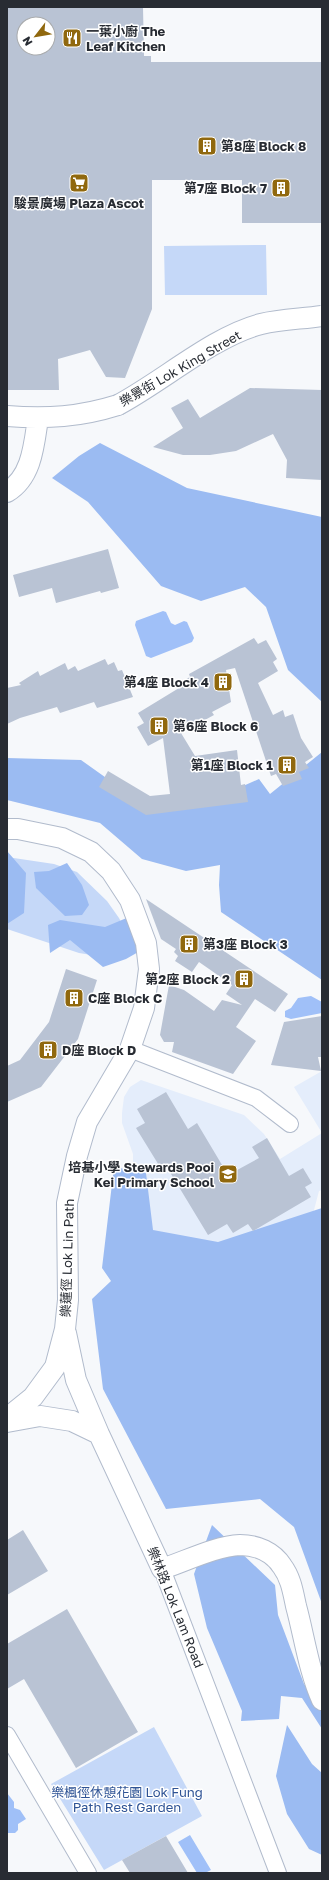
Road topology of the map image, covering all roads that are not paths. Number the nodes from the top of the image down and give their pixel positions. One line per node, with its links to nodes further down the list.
1 (322, 316): 3 (street, 樂景街 Lok King Street, bridge)
2 (7, 416): 3 (street, 樂景街 Lok King Street)
3 (38, 418): 4 (street)
4 (7, 492)
5 (7, 829): 6 (street, 樂蓮徑 Lok Lin Path)
6 (130, 1049): 7 (street); 8 (street, 樂蓮徑 Lok Lin Path)
7 (290, 1124)
8 (65, 1329): 9 (street, 樂蓮徑 Lok Lin Path); 11 (street, 樂蓮徑 Lok Lin Path)
9 (7, 1418)
10 (7, 1422): 11 (street)
11 (98, 1434): 12 (street, 樂林路 Lok Lam Road)
12 (162, 1569): 13 (street); 16 (street, 樂林路 Lok Lam Road)
13 (321, 1697)
14 (7, 1735): 15 (street)
15 (88, 1873)
16 (278, 1873)

